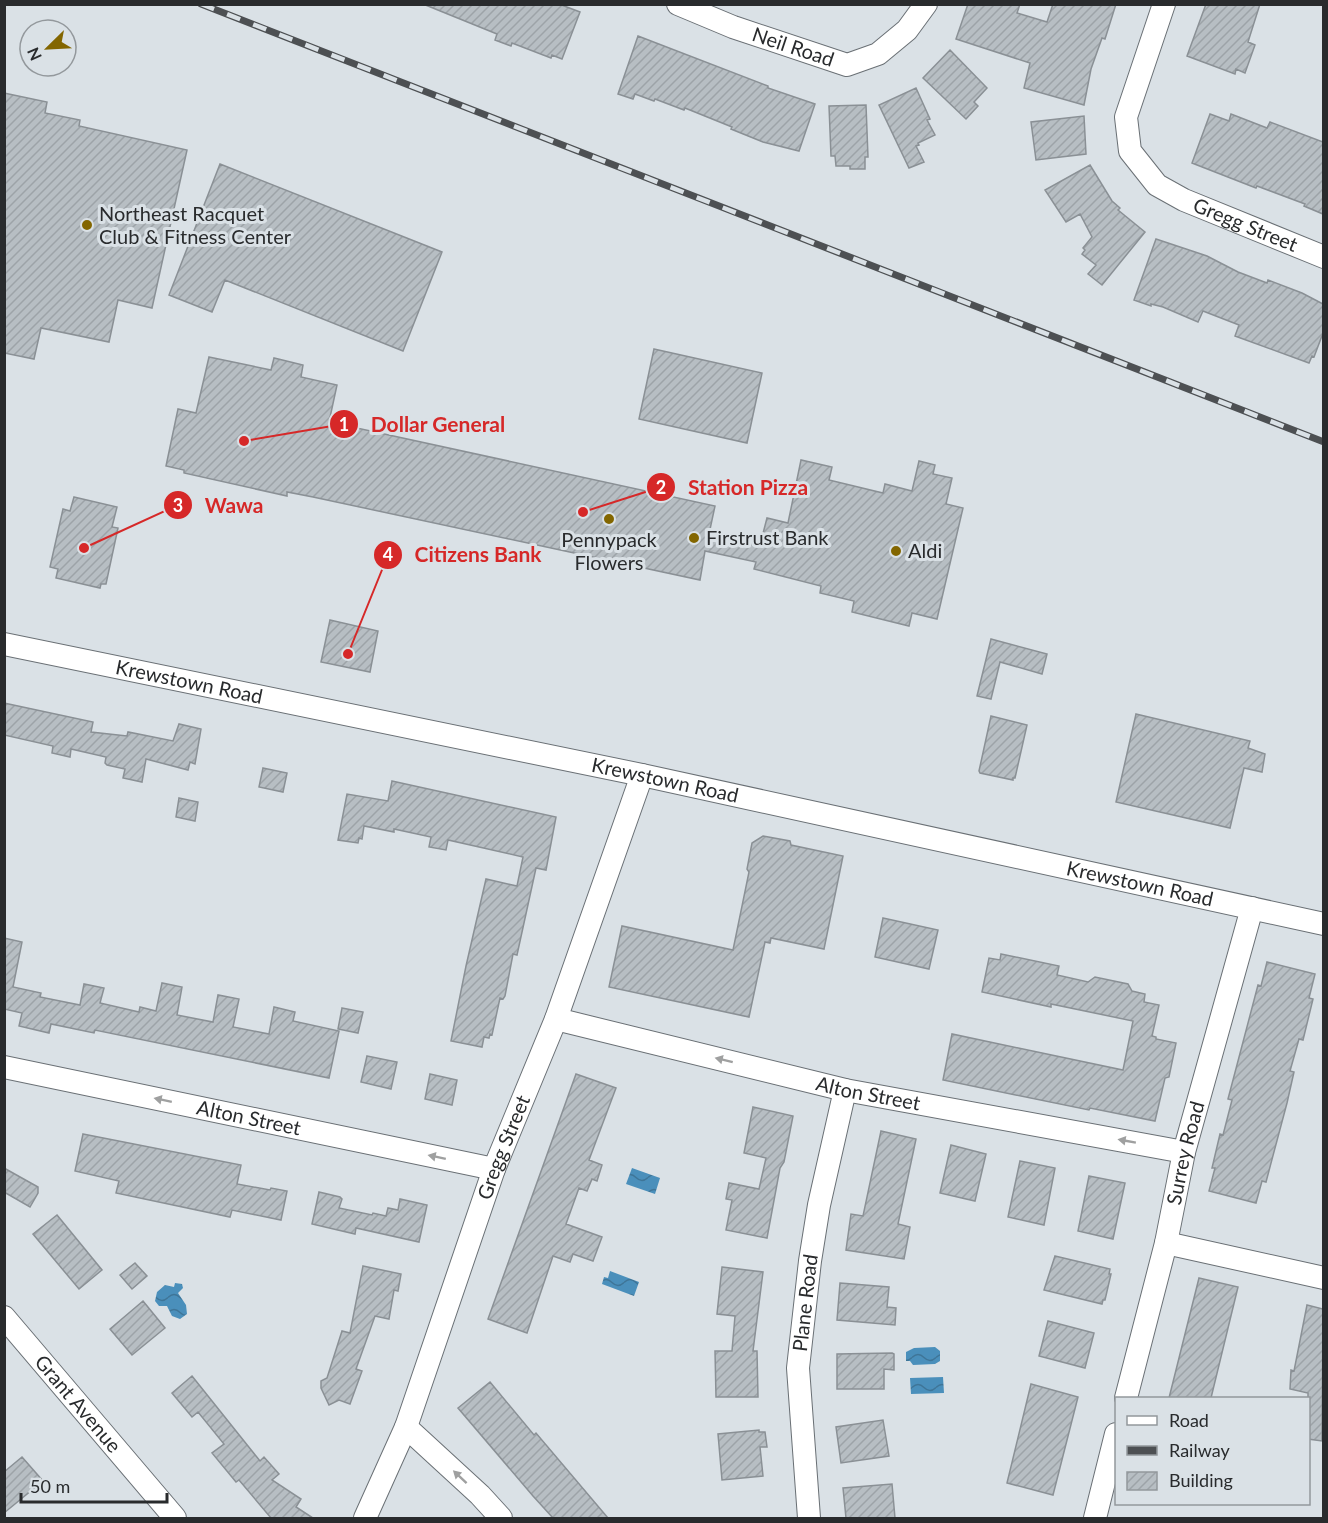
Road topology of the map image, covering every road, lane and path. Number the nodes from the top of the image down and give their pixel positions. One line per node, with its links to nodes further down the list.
1 (678, 4): 2 (street, Neil Road)
2 (926, 4)
3 (1164, 4): 4 (street, Gregg Street)
4 (1323, 257)
5 (4, 644): 6 (street, Krewstown Road)
6 (642, 775): 7 (street, Krewstown Road); 9 (street, Gregg Street)
7 (1252, 908): 8 (street, Krewstown Road); 12 (street, Surrey Road)
8 (1323, 924)
9 (556, 1019): 11 (street, Alton Street, one-way to 9); 13 (street, Gregg Street)
10 (4, 1067): 13 (street, Alton Street, one-way to 10)
11 (845, 1090): 12 (street, Alton Street, one-way to 11); 23 (street, Plane Road)
12 (1184, 1152): 14 (street, Surrey Road)
13 (494, 1169): 18 (street, Gregg Street)
14 (1166, 1243): 15 (street); 17 (street, Surrey Road)
15 (1323, 1278)
16 (4, 1317): 20 (street, Grant Avenue)
17 (1126, 1397)
18 (406, 1427): 21 (street, Gregg Street); 22 (street, one-way to 18)
19 (1115, 1438): 24 (street)
20 (175, 1518)
21 (365, 1518)
22 (501, 1518)
23 (809, 1518)
24 (1095, 1518)

